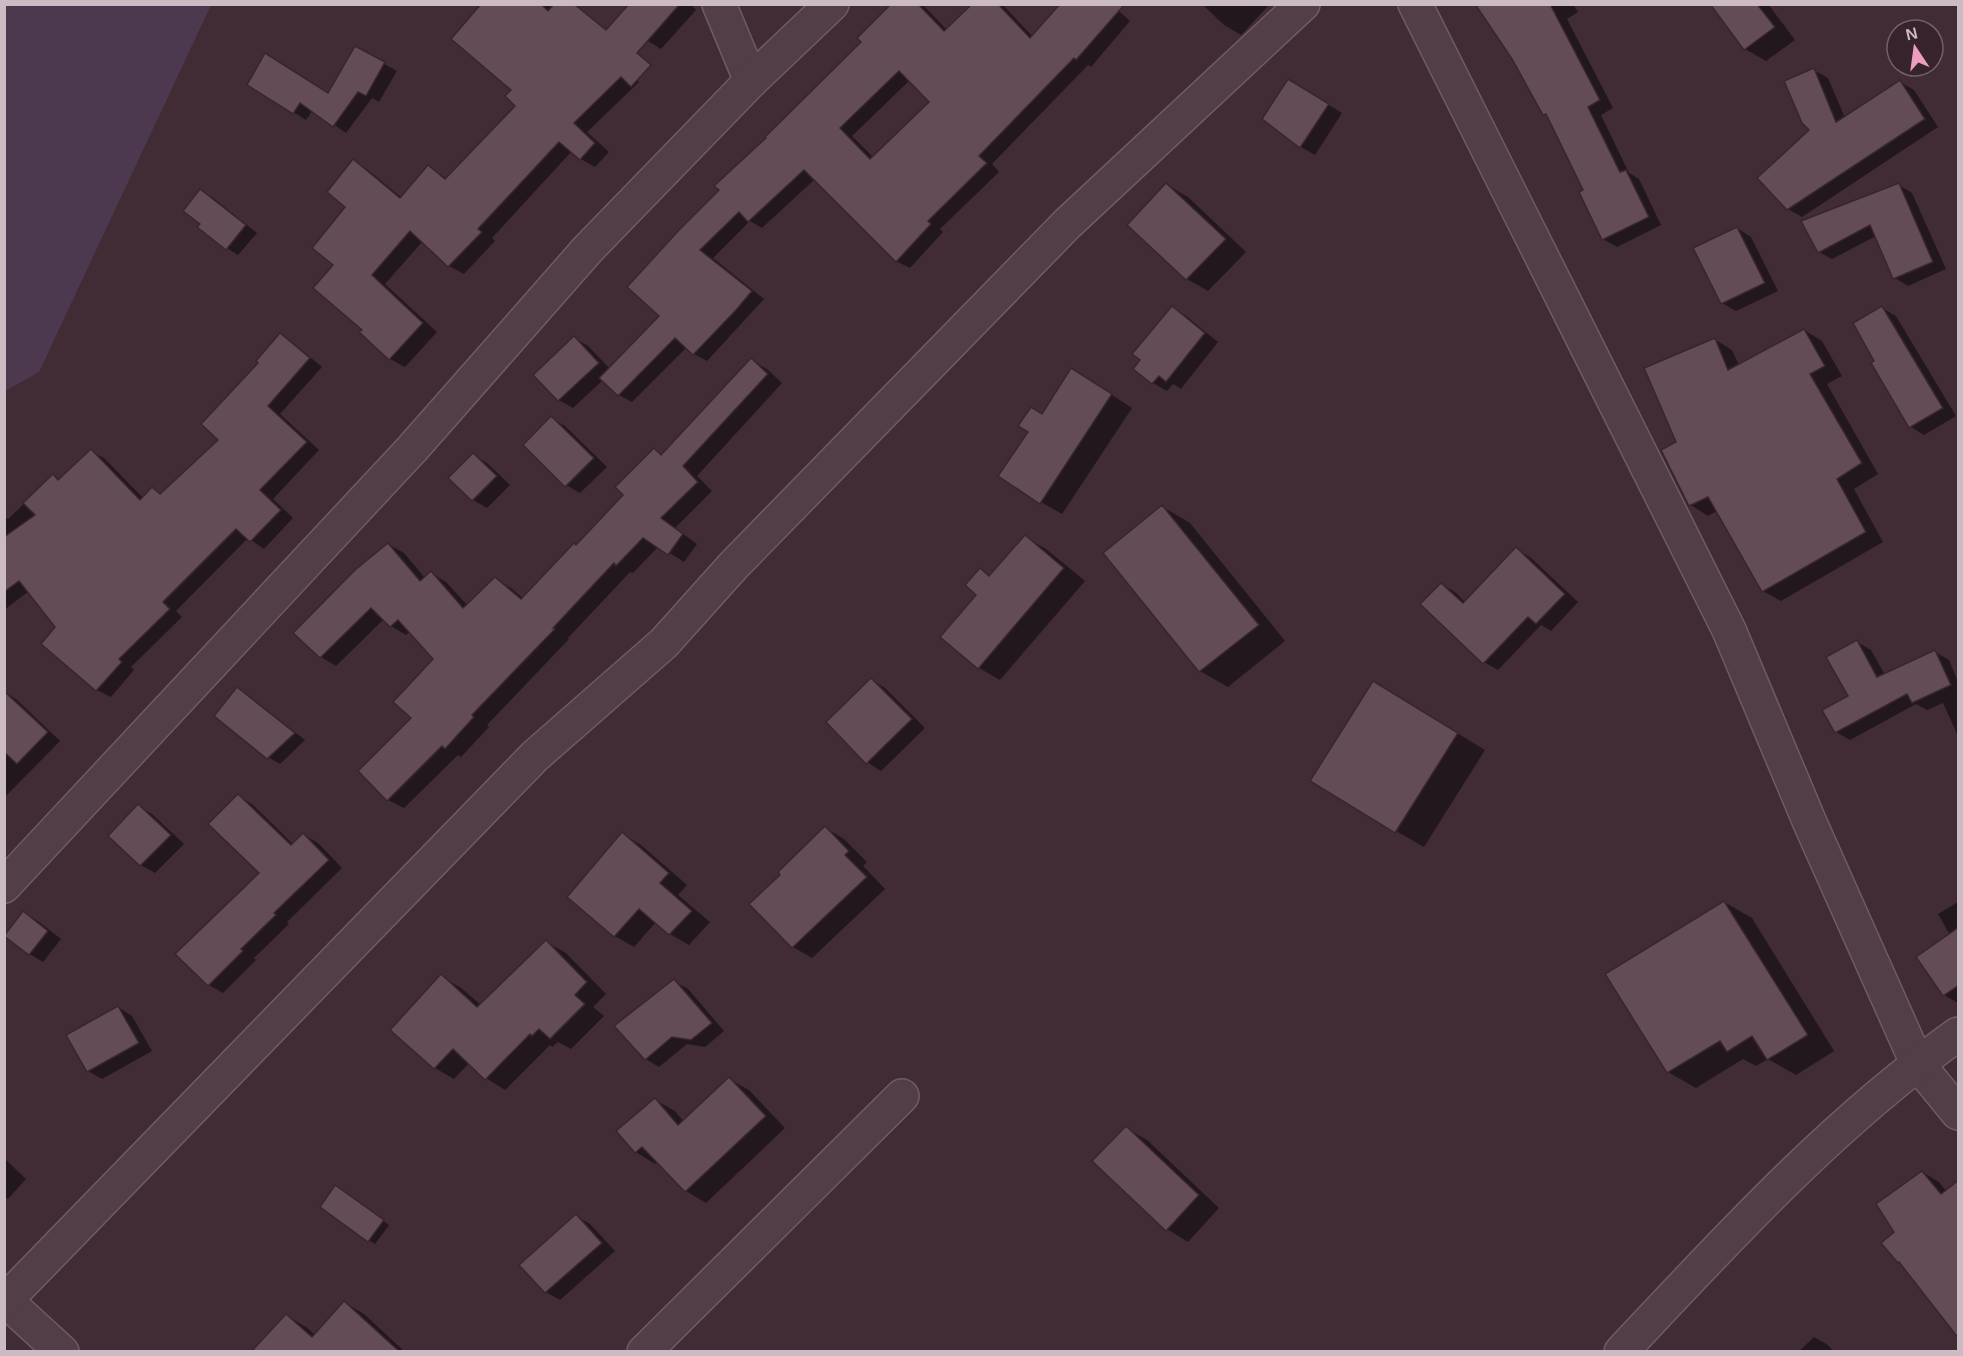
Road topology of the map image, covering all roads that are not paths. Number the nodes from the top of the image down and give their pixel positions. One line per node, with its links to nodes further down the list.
1 (719, 4): 5 (street)
2 (832, 4): 5 (street)
3 (1303, 4): 11 (street)
4 (1415, 4): 8 (street)
5 (751, 81): 6 (street)
6 (4, 886)
7 (1959, 1034): 8 (street)
8 (1917, 1063): 10 (street); 14 (street)
9 (902, 1096): 13 (street)
10 (1959, 1113)
11 (5, 1301): 12 (street)
12 (62, 1352)
13 (644, 1352)
14 (1622, 1352)

